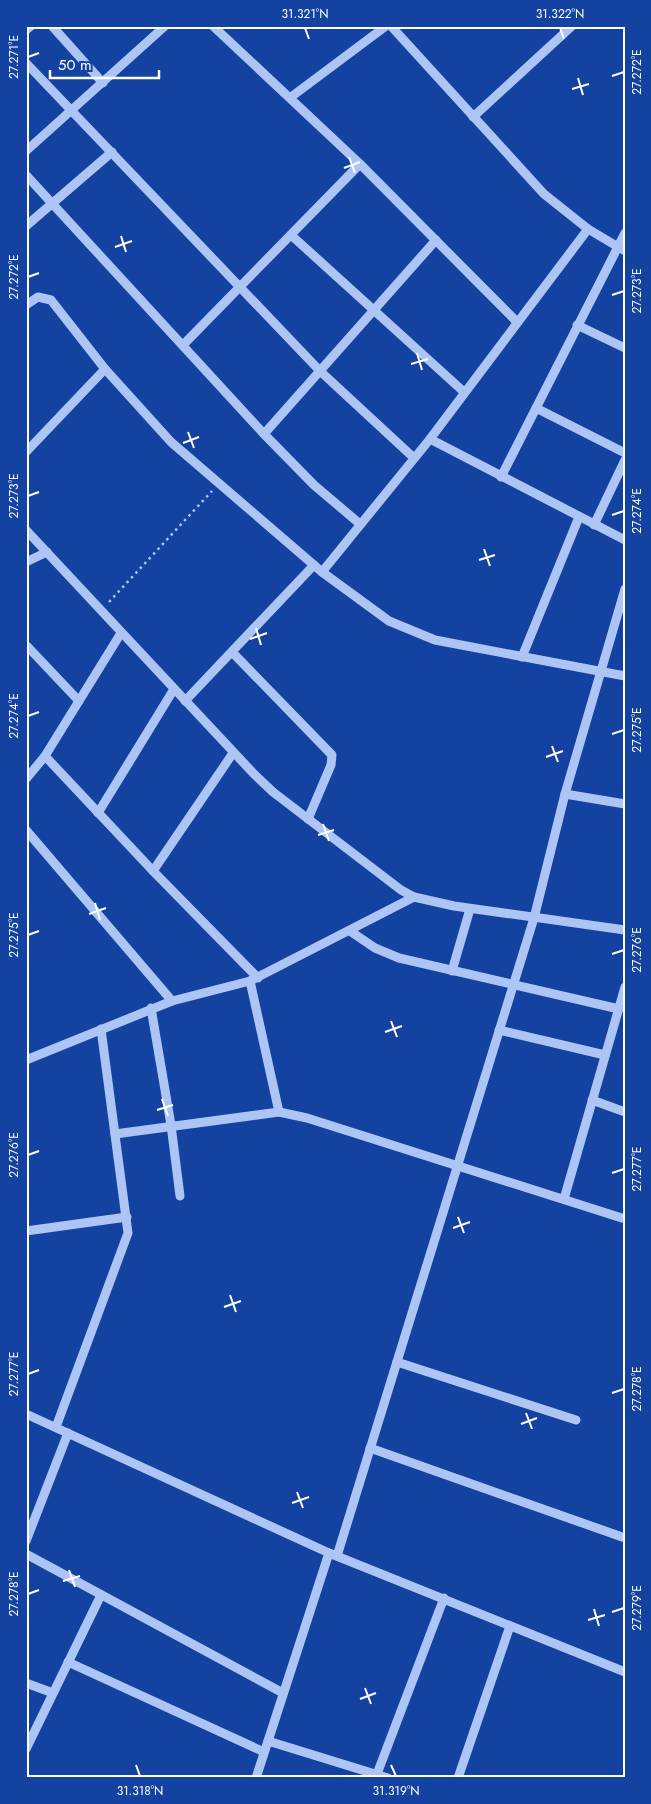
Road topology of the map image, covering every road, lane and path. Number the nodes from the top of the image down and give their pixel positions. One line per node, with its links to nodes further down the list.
1 (31, 26): 8 (street)
2 (52, 26): 10 (street)
3 (165, 26): 10 (street)
4 (214, 26): 11 (street)
5 (386, 26): 11 (street)
6 (391, 26): 13 (street)
7 (572, 26): 13 (street)
8 (26, 30)
9 (26, 63): 12 (street)
10 (104, 83): 12 (street)
11 (291, 97): 16 (street)
12 (72, 111): 14 (street); 15 (street)
13 (473, 117): 20 (street)
14 (26, 151)
15 (112, 152): 18 (street); 25 (street)
16 (360, 164): 22 (street); 23 (street)
17 (26, 175): 18 (street)
18 (52, 203): 19 (street); 30 (street)
19 (26, 226)
20 (588, 229): 24 (street); 28 (street)
21 (625, 233): 24 (street)
22 (291, 236): 25 (street); 27 (street)
23 (436, 240): 27 (street); 28 (street)
24 (621, 249): 29 (street)
25 (241, 288): 30 (street); 33 (street)
26 (26, 306): 32 (street)
27 (374, 310): 33 (street); 34 (street)
28 (517, 322): 34 (street)
29 (577, 326): 31 (street); 35 (street)
30 (183, 345): 36 (street)
31 (625, 348)
32 (105, 369): 38 (street); 43 (street)
33 (320, 371): 36 (street); 40 (street)
34 (464, 392): 37 (street)
35 (536, 408): 39 (street); 42 (street)
36 (264, 434): 45 (street)
37 (430, 439): 40 (street); 42 (street)
38 (26, 452)
39 (625, 453)
40 (414, 458): 45 (street)
41 (625, 460): 46 (street)
42 (501, 477): 44 (street)
43 (218, 484): 51 (street); 54 (path)
44 (579, 517): 46 (street); 58 (street)
45 (360, 524): 52 (street)
46 (594, 525): 48 (street)
47 (26, 530): 49 (street)
48 (625, 540)
49 (47, 552): 50 (street); 54 (street)
50 (26, 562)
51 (314, 565): 52 (street); 57 (street)
52 (322, 572): 58 (street)
53 (625, 589): 59 (street)
54 (101, 611): 55 (street)
55 (121, 633): 61 (street); 62 (street)
56 (26, 645): 62 (street)
57 (232, 652): 63 (street); 70 (street)
58 (522, 657): 59 (street)
59 (599, 671): 60 (street); 67 (street)
60 (625, 676)
61 (174, 689): 63 (street); 69 (street)
62 (79, 701): 65 (street)
63 (185, 701): 64 (street)
64 (233, 753): 70 (street); 72 (street)
65 (45, 756): 66 (street); 69 (street)
66 (26, 779)
67 (565, 794): 68 (street); 75 (street)
68 (625, 804)
69 (98, 813): 72 (street)
70 (308, 819): 73 (street)
71 (26, 830): 82 (street)
72 (153, 871): 79 (street)
73 (414, 897): 74 (street); 77 (street)
74 (470, 909): 75 (street); 78 (street)
75 (534, 918): 76 (street); 80 (street)
76 (625, 930)
77 (350, 931): 78 (street); 79 (street)
78 (452, 971): 80 (street)
79 (254, 980): 82 (street); 90 (street)
80 (513, 986): 84 (street); 86 (street)
81 (625, 988): 84 (street)
82 (172, 1001): 83 (street)
83 (152, 1008): 85 (street); 92 (street)
84 (620, 1015): 87 (street)
85 (101, 1029): 88 (street); 93 (street)
86 (499, 1030): 87 (street); 94 (street)
87 (605, 1055): 89 (street)
88 (26, 1060)
89 (592, 1100): 91 (street); 96 (street)
90 (279, 1112): 92 (street); 94 (street)
91 (625, 1112)
92 (171, 1125): 93 (street); 95 (street)
93 (115, 1134): 97 (street)
94 (457, 1166): 96 (street); 100 (street)
95 (180, 1196)
96 (564, 1199): 98 (street)
97 (127, 1217): 99 (street); 103 (street)
98 (625, 1220)
99 (26, 1231)
100 (397, 1362): 102 (street); 105 (street)
101 (26, 1414): 103 (street)
102 (576, 1420)
103 (56, 1427): 104 (street)
104 (68, 1433): 107 (street); 109 (street)
105 (370, 1448): 106 (street); 109 (street)
106 (625, 1538)
107 (26, 1541)
108 (26, 1554): 110 (street)
109 (333, 1554): 111 (street); 117 (street)
110 (101, 1594): 113 (street); 117 (street)
111 (444, 1598): 112 (street); 121 (street)
112 (510, 1626): 114 (street); 124 (street)
113 (68, 1662): 116 (street); 120 (street)
114 (625, 1672)
115 (26, 1683): 116 (street)
116 (53, 1693): 119 (street)
117 (283, 1693): 118 (street)
118 (268, 1741): 120 (street); 121 (street)
119 (26, 1749)
120 (264, 1752): 122 (street)
121 (377, 1774): 123 (street)
122 (256, 1778)
123 (388, 1778)
124 (458, 1778)

